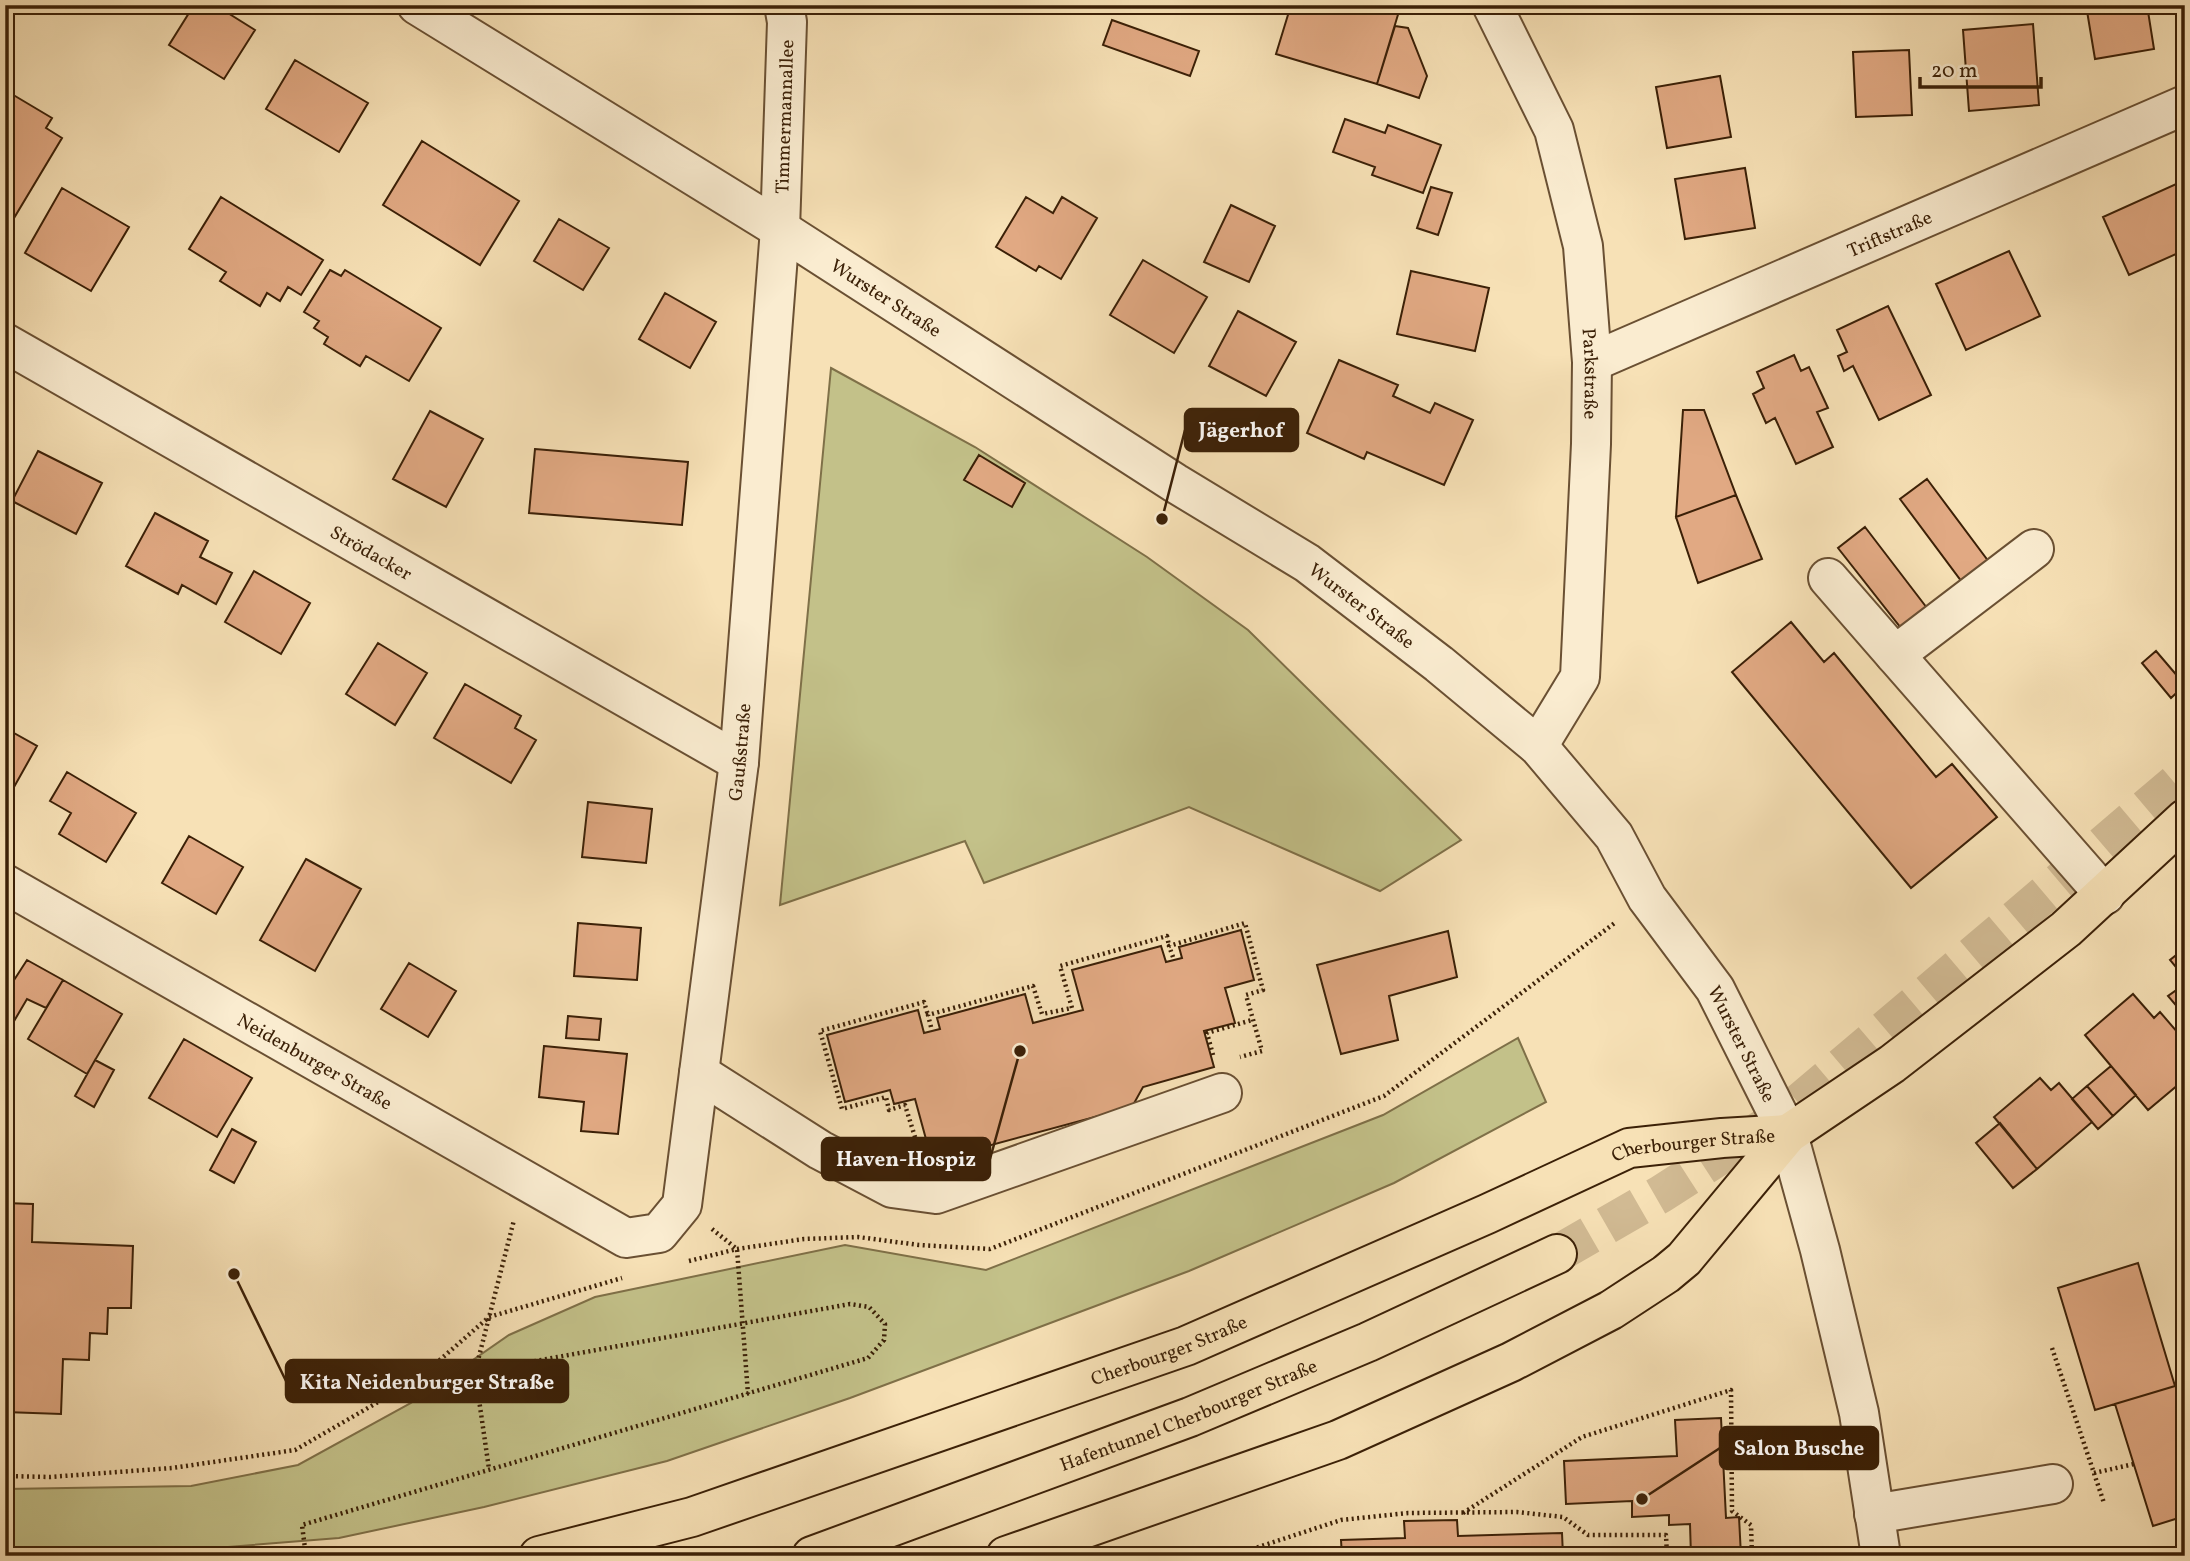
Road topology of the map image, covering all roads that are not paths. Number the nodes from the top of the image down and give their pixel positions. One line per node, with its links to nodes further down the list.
1 (416, 5): 5 (street, Wurster Straße)
2 (784, 5): 5 (street, Timmermannallee)
3 (1492, 5): 7 (street, Parkstraße)
4 (2185, 105): 7 (street, Triftstraße)
5 (780, 229): 11 (street, Wurster Straße); 12 (street, Gaußstraße)
6 (5, 343): 12 (street, Strödacker)
7 (1592, 362): 11 (street, Parkstraße)
8 (2034, 549): 10 (street)
9 (1828, 578): 10 (street)
10 (1895, 655): 15 (street)
11 (1538, 747): 18 (street, Wurster Straße)
12 (739, 762): 16 (street, Gaußstraße)
13 (2185, 819): 15 (main road, Cherbourger Straße)
14 (5, 884): 19 (street, Neidenburger Straße)
15 (2105, 895): 18 (main road, Cherbourger Straße)
16 (699, 1073): 17 (street); 19 (street, Gaußstraße)
17 (1219, 1078)
18 (1788, 1134): 22 (street, Wurster Straße); 23 (main road, Cherbourger Straße); 25 (main road, Cherbourger Straße)
19 (626, 1238)
20 (1557, 1254): 24 (main road, Hafentunnel Cherbourger Straße)
21 (2053, 1484): 22 (street)
22 (1874, 1514): 26 (street, Wurster Straße)
23 (539, 1556)
24 (811, 1556)
25 (1006, 1556)
26 (1881, 1556)

